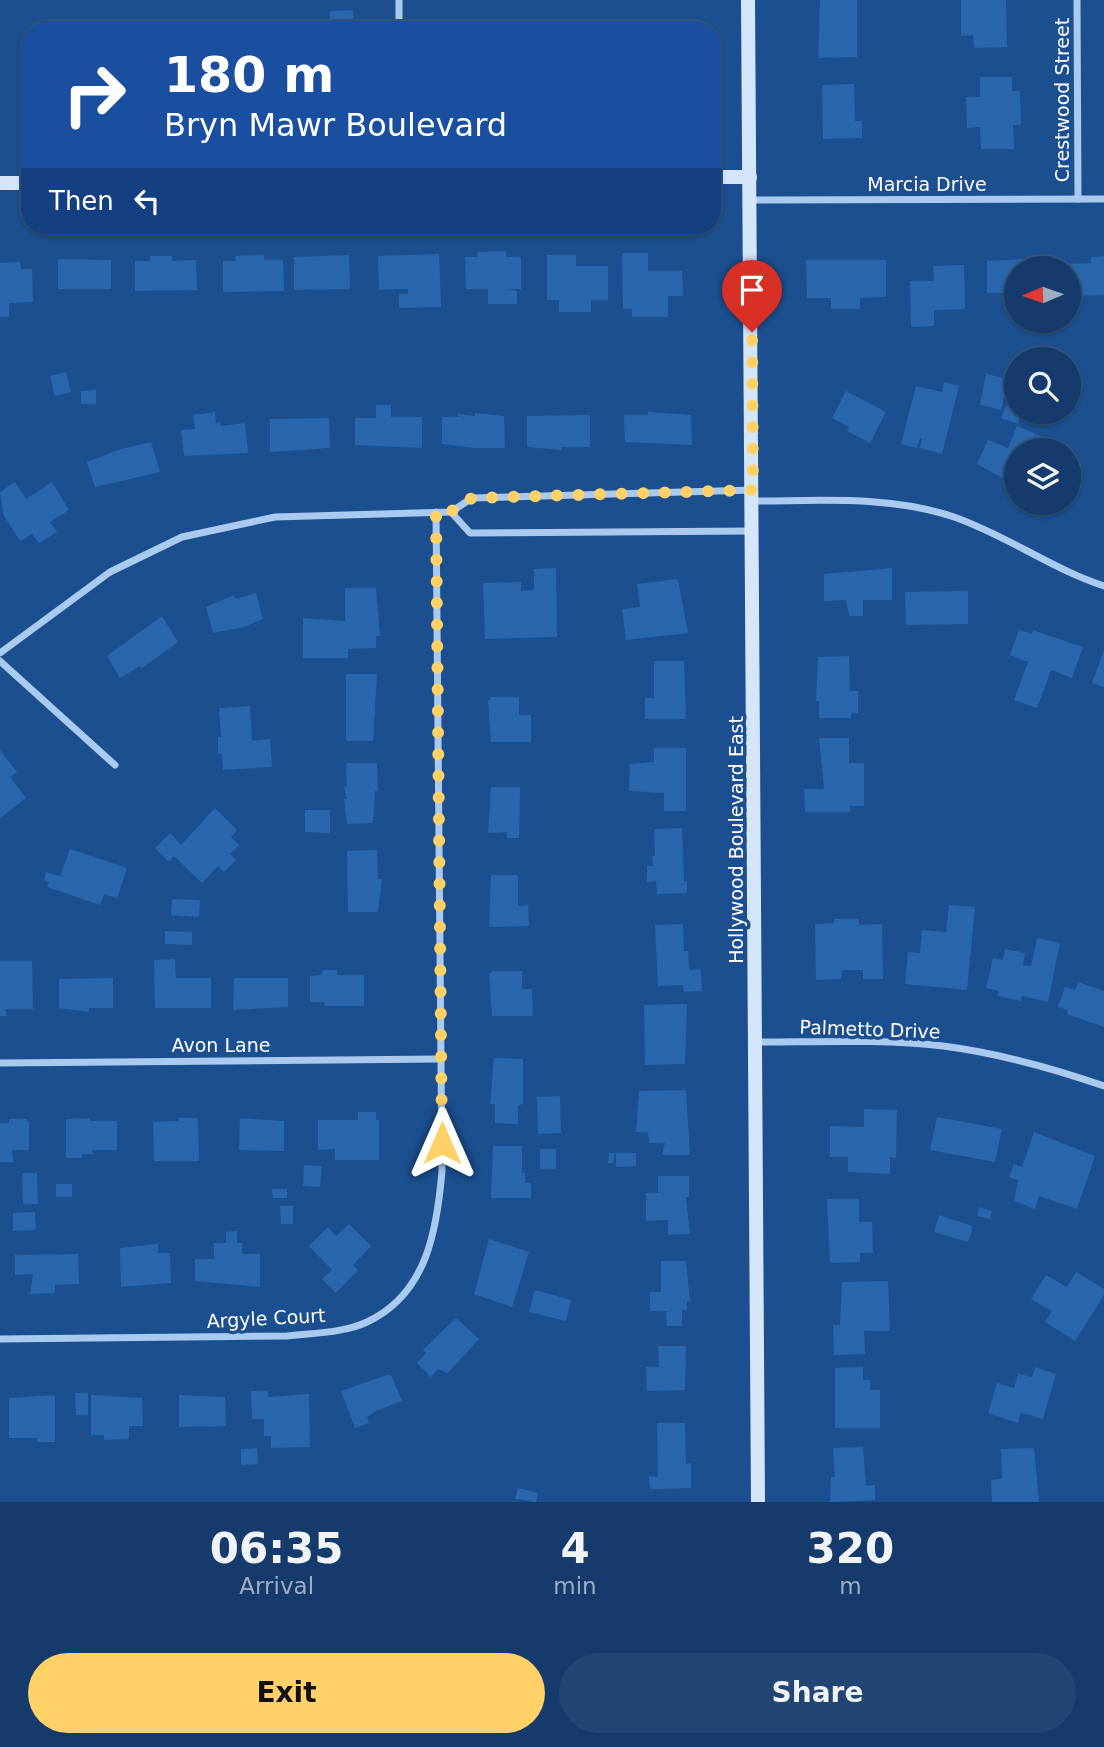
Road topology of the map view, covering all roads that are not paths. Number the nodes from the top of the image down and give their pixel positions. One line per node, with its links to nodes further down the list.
1 (399, 0): 4 (street)
2 (748, 0): 6 (street, Hollywood Boulevard East)
3 (1077, 0): 9 (street, Crestwood Street)
4 (399, 21)
5 (721, 177): 6 (street)
6 (750, 177): 11 (street, Hollywood Boulevard East)
7 (0, 183): 8 (street)
8 (21, 183)
9 (1078, 199): 10 (street, Marcia Drive); 11 (street, Marcia Drive)
10 (1104, 199)
11 (751, 200): 12 (street, Hollywood Boulevard East)
12 (753, 496): 14 (street); 15 (street, Hollywood Boulevard East); 16 (street)
13 (436, 512): 14 (street); 17 (street); 21 (street, Argyle Court)
14 (450, 512): 15 (street)
15 (753, 531): 20 (street, Hollywood Boulevard East)
16 (1104, 586)
17 (0, 653)
18 (0, 661): 19 (street)
19 (115, 765)
20 (756, 1042): 23 (street, Palmetto Drive); 25 (street, Hollywood Boulevard East)
21 (442, 1059): 22 (street, Avon Lane); 24 (street, Argyle Court)
22 (0, 1063)
23 (1104, 1086)
24 (0, 1339)
25 (758, 1502)

